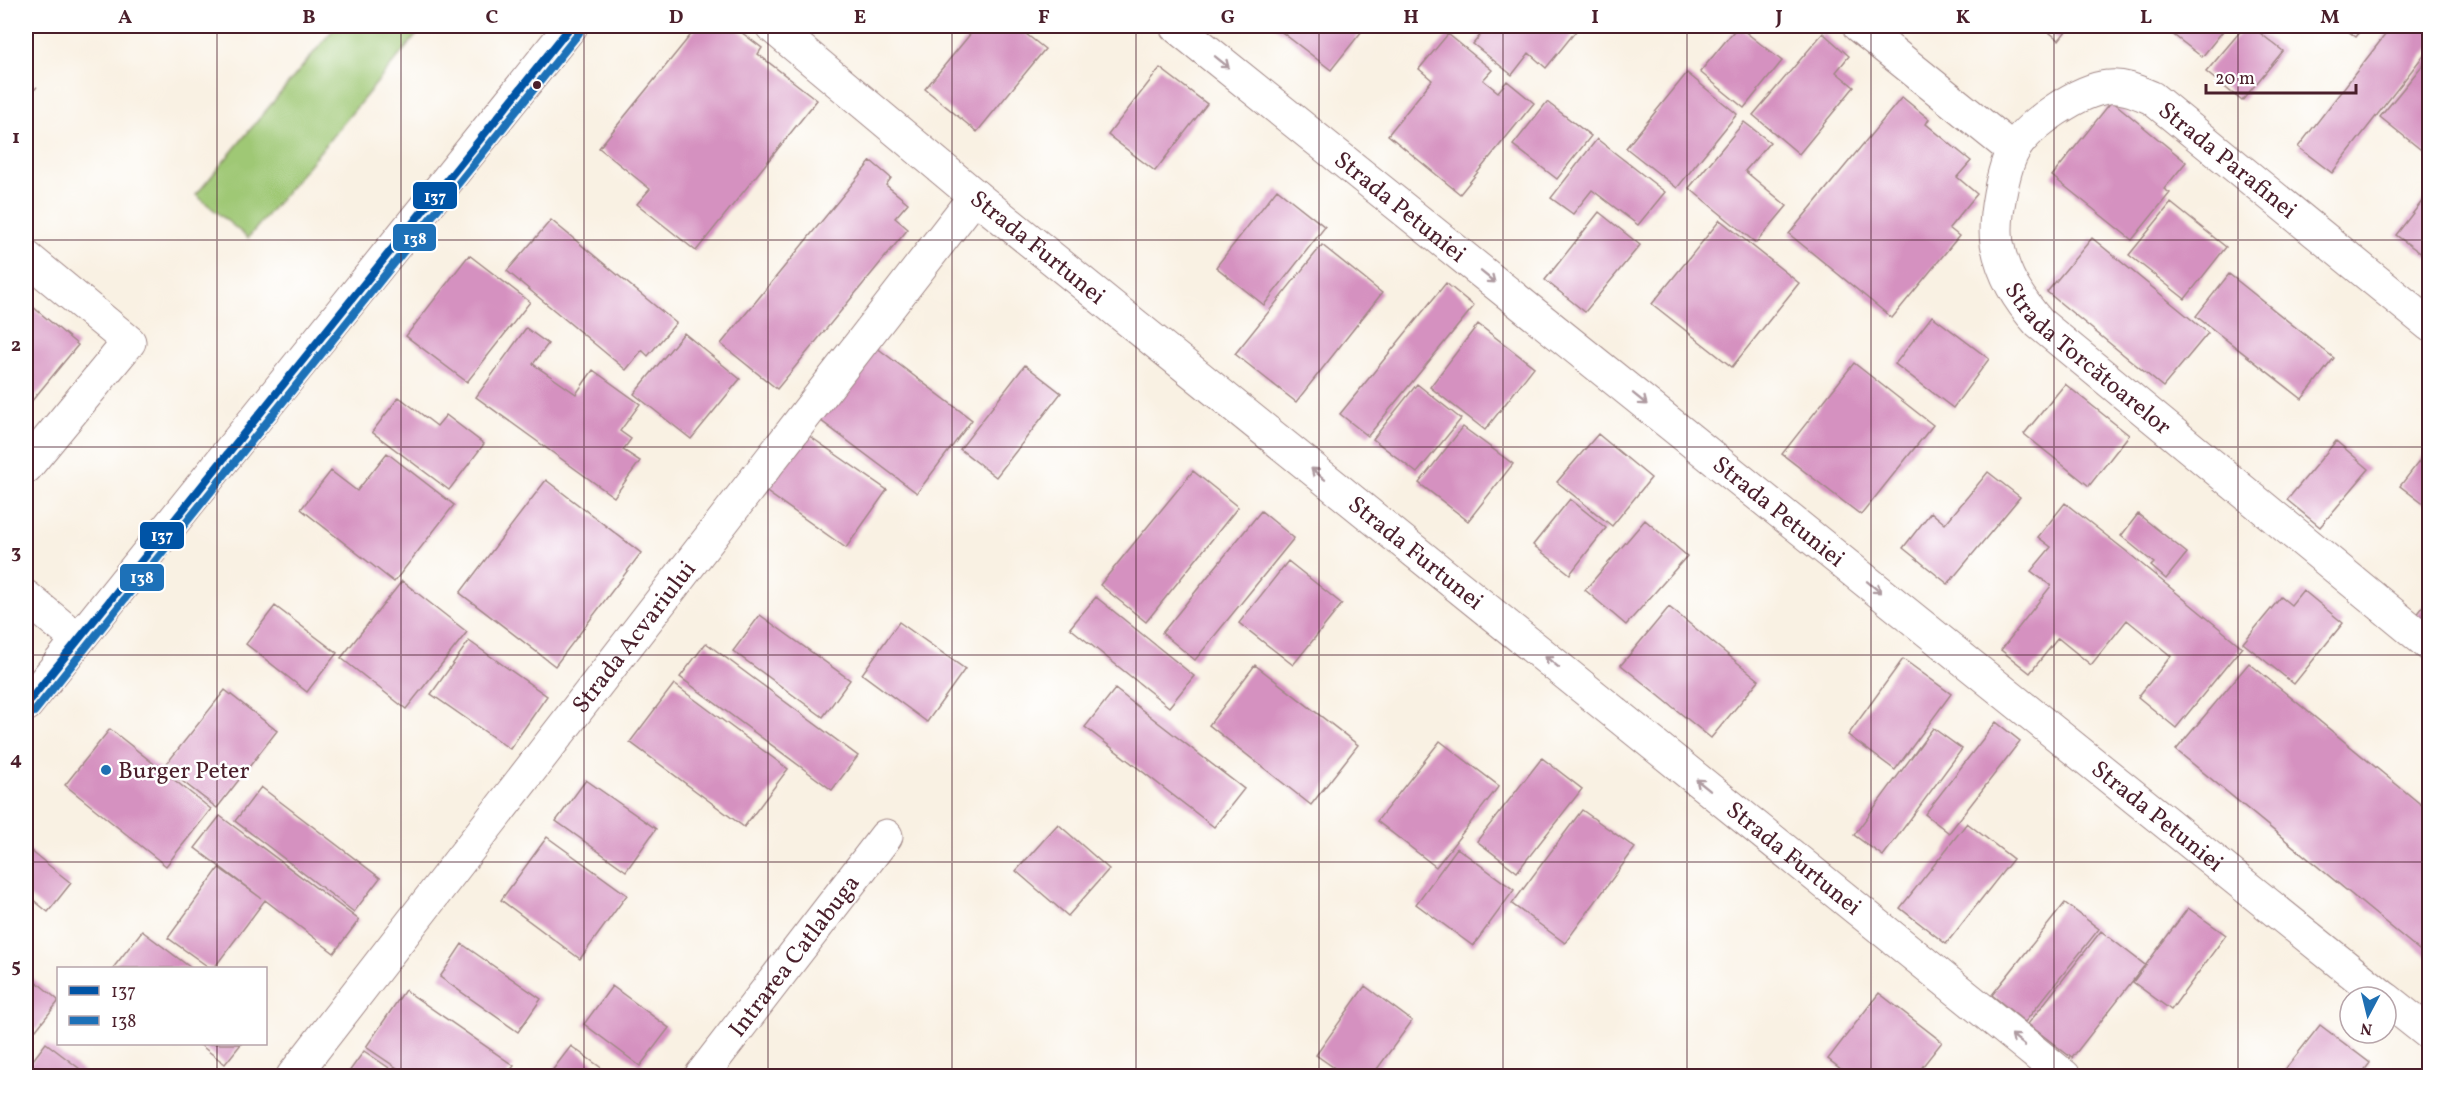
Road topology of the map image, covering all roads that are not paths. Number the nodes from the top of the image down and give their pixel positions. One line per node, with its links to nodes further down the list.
1 (572, 26): 11 (street)
2 (772, 26): 6 (street, Strada Furtunei)
3 (1176, 26): 15 (street, Strada Petuniei, one-way to 15)
4 (1859, 26): 5 (street)
5 (2013, 150): 8 (street, Strada Parafinei); 12 (street, Strada Torcătoarelor)
6 (975, 196): 18 (street, Strada Acvariului); 20 (street, Strada Furtunei, one-way to 6)
7 (26, 257): 9 (street)
8 (2430, 325)
9 (26, 467)
10 (26, 597): 11 (street)
11 (78, 640): 13 (street)
12 (2430, 645)
13 (26, 705)
14 (886, 836): 19 (street, Intrarea Catlabuga)
15 (2369, 985)
16 (2398, 1008): 17 (street, Strada Petuniei)
17 (2430, 1034)
18 (293, 1077)
19 (701, 1077)
20 (2064, 1077)

